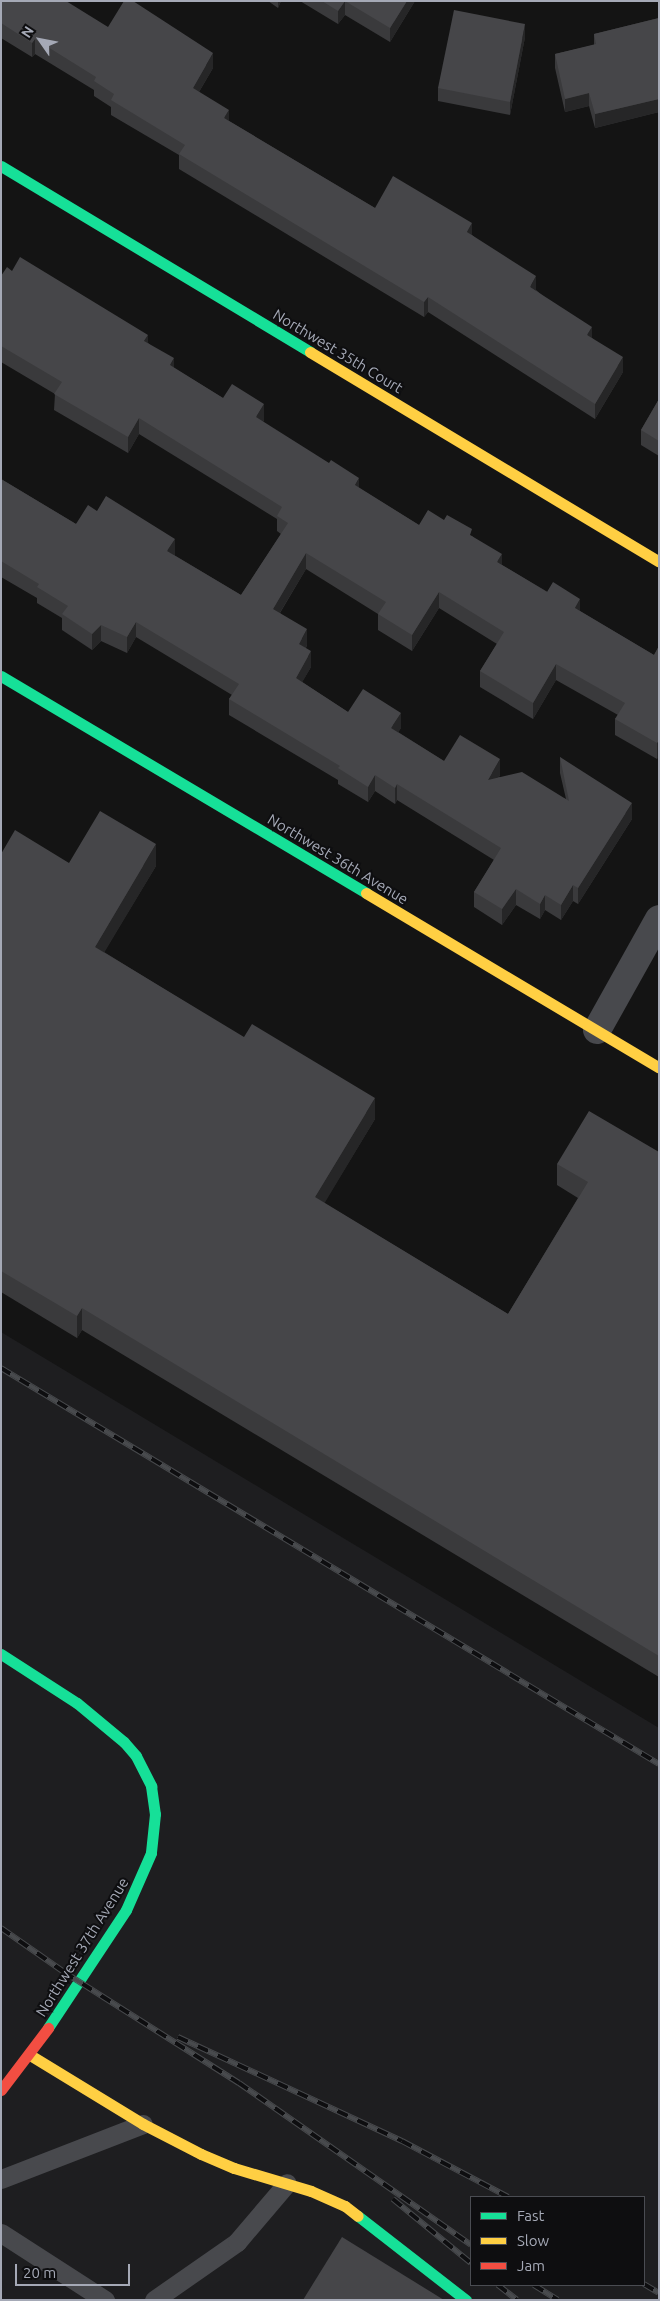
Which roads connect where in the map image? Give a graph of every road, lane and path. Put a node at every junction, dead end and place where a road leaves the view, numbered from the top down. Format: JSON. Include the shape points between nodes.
{"nodes":[{"id":1,"x":1,"y":166,"type":"edge"},
{"id":2,"x":659,"y":562,"type":"edge"},
{"id":3,"x":1,"y":676,"type":"edge"},
{"id":4,"x":659,"y":918,"type":"edge"},
{"id":5,"x":597,"y":1030,"type":"junction"},
{"id":6,"x":659,"y":1068,"type":"edge"},
{"id":7,"x":1,"y":1654,"type":"edge"},
{"id":8,"x":30,"y":2055,"type":"junction"},
{"id":9,"x":1,"y":2090,"type":"edge"},
{"id":10,"x":143,"y":2124,"type":"junction"},
{"id":11,"x":1,"y":2179,"type":"edge"},
{"id":12,"x":286,"y":2183,"type":"junction"},
{"id":13,"x":1,"y":2233,"type":"edge"},
{"id":14,"x":105,"y":2300,"type":"edge"},
{"id":15,"x":154,"y":2300,"type":"edge"},
{"id":16,"x":466,"y":2300,"type":"edge"}],
"edges":[{"from":1,"to":2,"type":"street","name":"Northwest 35th Court"},
{"from":3,"to":5,"type":"street","name":"Northwest 36th Avenue"},
{"from":4,"to":5,"type":"street"},
{"from":5,"to":6,"type":"street","name":"Northwest 36th Avenue"},
{"from":7,"to":8,"type":"street","name":"Northwest 37th Avenue","via":[[77,1703],[124,1742],[136,1756],[152,1786],[155,1814],[151,1853],[135,1895]]},
{"from":8,"to":9,"type":"street","name":"Northwest 37th Avenue"},
{"from":8,"to":10,"type":"street"},
{"from":10,"to":11,"type":"lane"},
{"from":10,"to":12,"type":"street","via":[[234,2168]]},
{"from":12,"to":15,"type":"lane","via":[[237,2242]]},
{"from":12,"to":16,"type":"street","via":[[345,2206]]},
{"from":13,"to":14,"type":"lane"}]}
